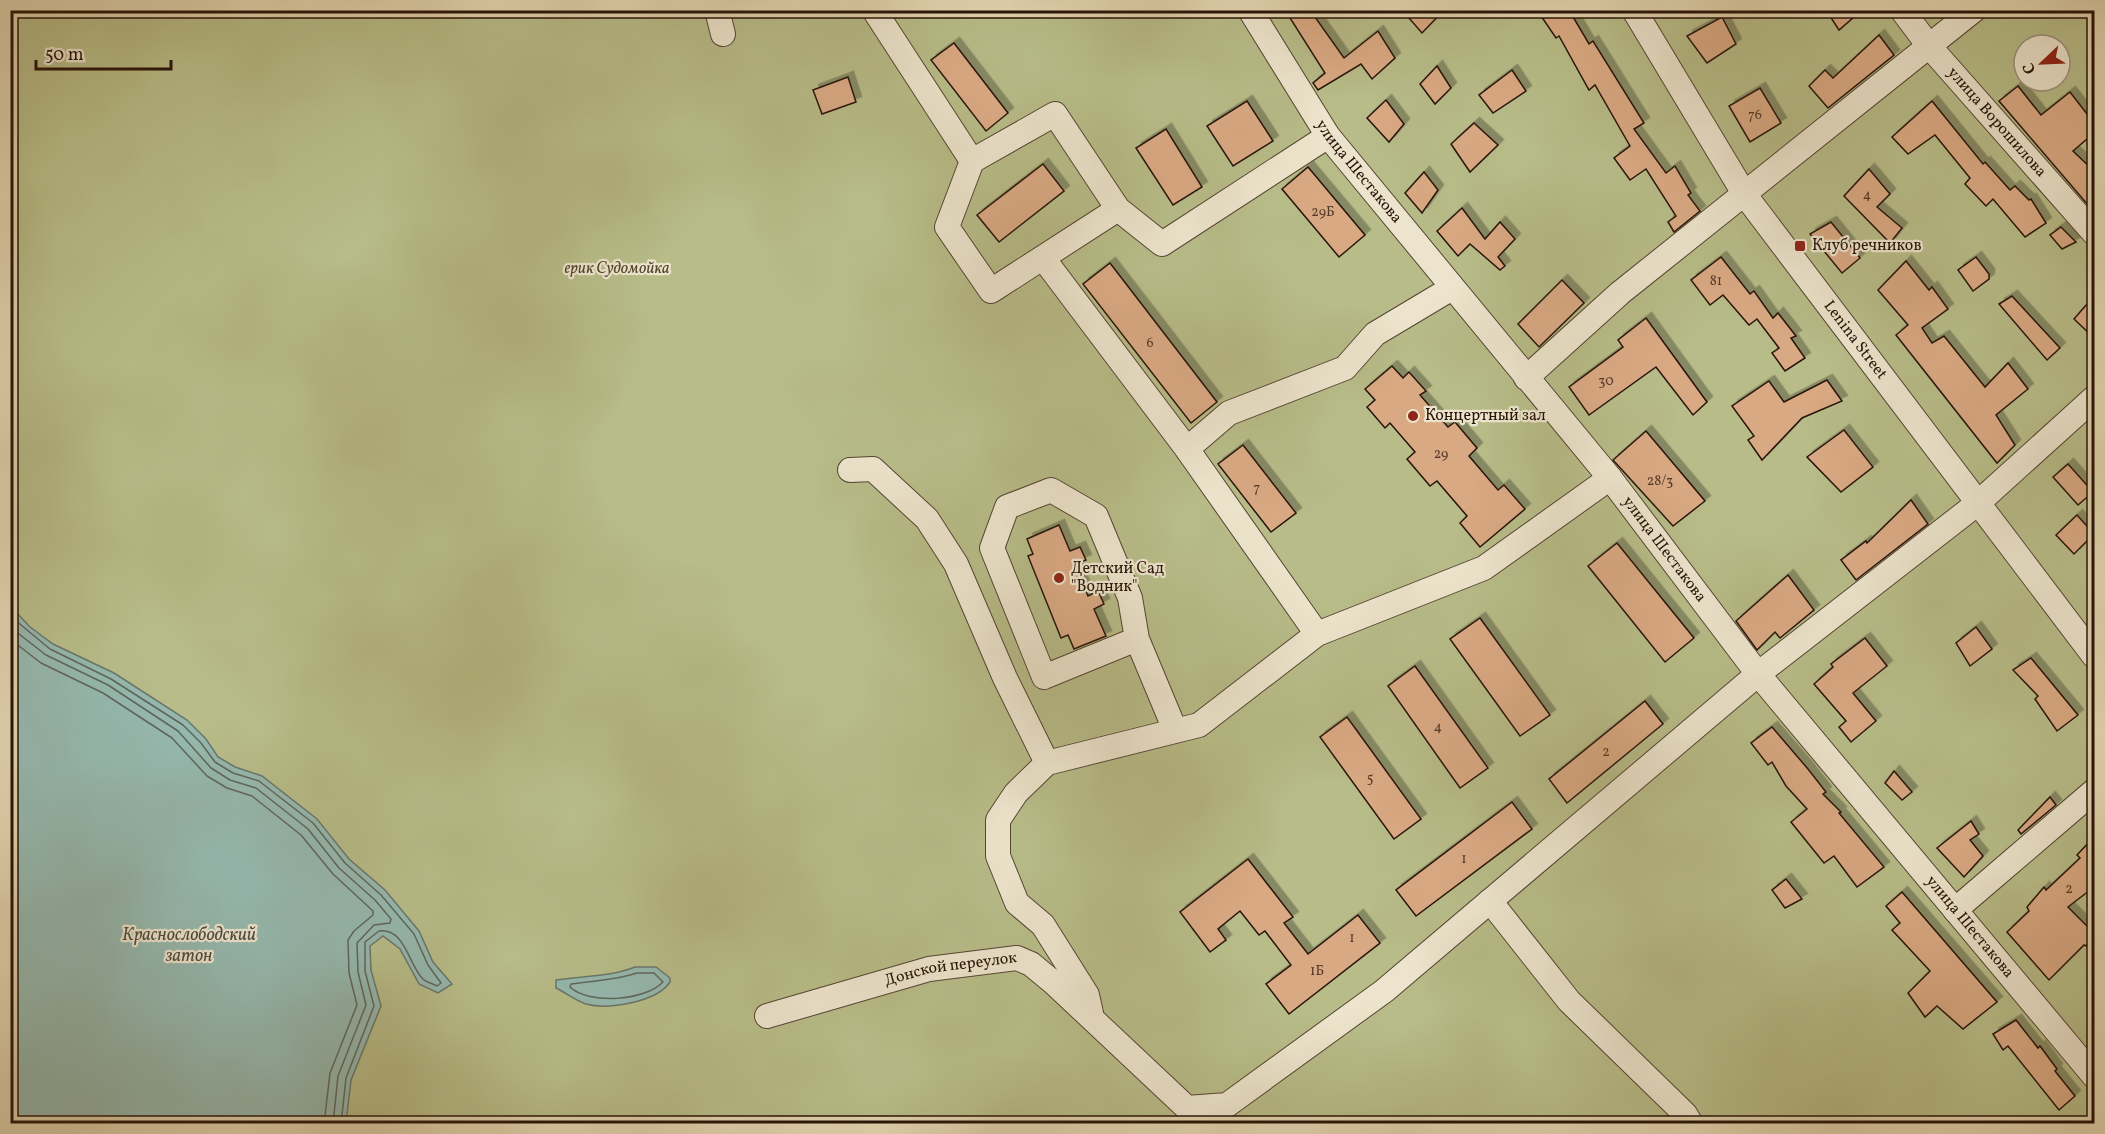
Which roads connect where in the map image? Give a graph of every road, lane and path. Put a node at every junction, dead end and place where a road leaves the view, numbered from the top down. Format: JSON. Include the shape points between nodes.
{"nodes":[{"id":1,"x":717,"y":10,"type":"edge"},
{"id":2,"x":874,"y":10,"type":"edge"},
{"id":3,"x":1250,"y":10,"type":"edge"},
{"id":4,"x":1634,"y":10,"type":"edge"},
{"id":5,"x":1902,"y":10,"type":"edge"},
{"id":6,"x":1974,"y":10,"type":"edge"},
{"id":7,"x":723,"y":34,"type":"dead end"},
{"id":8,"x":1929,"y":46,"type":"junction"},
{"id":9,"x":1328,"y":136,"type":"junction"},
{"id":10,"x":972,"y":161,"type":"junction"},
{"id":11,"x":1745,"y":195,"type":"junction"},
{"id":12,"x":1118,"y":209,"type":"junction"},
{"id":13,"x":2094,"y":233,"type":"edge"},
{"id":14,"x":1043,"y":258,"type":"junction"},
{"id":15,"x":1452,"y":288,"type":"junction"},
{"id":16,"x":1526,"y":378,"type":"junction"},
{"id":17,"x":2094,"y":398,"type":"edge"},
{"id":18,"x":1187,"y":449,"type":"junction"},
{"id":19,"x":850,"y":470,"type":"dead end"},
{"id":20,"x":1610,"y":478,"type":"junction"},
{"id":21,"x":1978,"y":503,"type":"junction"},
{"id":22,"x":1014,"y":601,"type":"junction"},
{"id":23,"x":979,"y":616,"type":"junction"},
{"id":24,"x":1317,"y":634,"type":"junction"},
{"id":25,"x":1137,"y":639,"type":"junction"},
{"id":26,"x":2094,"y":656,"type":"edge"},
{"id":27,"x":1758,"y":674,"type":"junction"},
{"id":28,"x":1175,"y":730,"type":"junction"},
{"id":29,"x":1047,"y":763,"type":"junction"},
{"id":30,"x":2094,"y":791,"type":"edge"},
{"id":31,"x":1490,"y":901,"type":"junction"},
{"id":32,"x":1956,"y":910,"type":"junction"},
{"id":33,"x":767,"y":1016,"type":"dead end"},
{"id":34,"x":1092,"y":1018,"type":"junction"},
{"id":35,"x":2094,"y":1076,"type":"edge"},
{"id":36,"x":1691,"y":1124,"type":"edge"}],
"edges":[{"from":1,"to":7,"type":"street"},
{"from":2,"to":10,"type":"street"},
{"from":3,"to":9,"type":"street","name":"улица Шестакова"},
{"from":4,"to":11,"type":"street","name":"Lenina Street"},
{"from":5,"to":8,"type":"street","name":"улица Ворошилова"},
{"from":6,"to":8,"type":"street"},
{"from":8,"to":11,"type":"street"},
{"from":8,"to":13,"type":"street","name":"улица Ворошилова"},
{"from":9,"to":12,"type":"street","via":[[1162,244]]},
{"from":9,"to":15,"type":"street","name":"улица Шестакова"},
{"from":10,"to":12,"type":"street","via":[[1055,114]]},
{"from":10,"to":14,"type":"street","via":[[947,226],[991,291]]},
{"from":11,"to":16,"type":"street","via":[[1620,293]]},
{"from":11,"to":21,"type":"street","name":"Lenina Street"},
{"from":12,"to":14,"type":"street"},
{"from":14,"to":18,"type":"street"},
{"from":15,"to":16,"type":"street","name":"улица Шестакова"},
{"from":15,"to":18,"type":"street","via":[[1375,334],[1345,368],[1229,413]]},
{"from":16,"to":20,"type":"street","name":"улица Шестакова"},
{"from":17,"to":21,"type":"street"},
{"from":18,"to":24,"type":"street"},
{"from":19,"to":23,"type":"street","via":[[873,469],[927,519],[956,564]]},
{"from":20,"to":24,"type":"street","via":[[1484,567]]},
{"from":20,"to":27,"type":"street","name":"улица Шестакова"},
{"from":21,"to":26,"type":"street","name":"Lenina Street"},
{"from":21,"to":27,"type":"street"},
{"from":22,"to":23,"type":"street"},
{"from":22,"to":25,"type":"street","via":[[1044,677]]},
{"from":22,"to":25,"type":"street","via":[[992,548],[1007,507],[1051,490],[1096,516],[1130,598]]},
{"from":23,"to":29,"type":"street"},
{"from":24,"to":28,"type":"street","via":[[1200,725]]},
{"from":25,"to":28,"type":"street"},
{"from":27,"to":31,"type":"street"},
{"from":27,"to":32,"type":"street","name":"улица Шестакова"},
{"from":28,"to":29,"type":"street"},
{"from":29,"to":34,"type":"street","via":[[1016,793],[998,820],[998,856],[1017,903],[1043,926],[1087,995]]},
{"from":30,"to":32,"type":"street"},
{"from":31,"to":34,"type":"street","name":"Донской переулок","via":[[1384,991],[1227,1105],[1188,1108]]},
{"from":31,"to":36,"type":"street","via":[[1569,1001]]},
{"from":32,"to":35,"type":"street","name":"улица Шестакова"},
{"from":33,"to":34,"type":"street","name":"Донской переулок","via":[[929,969],[1017,958],[1031,964]]}]}
